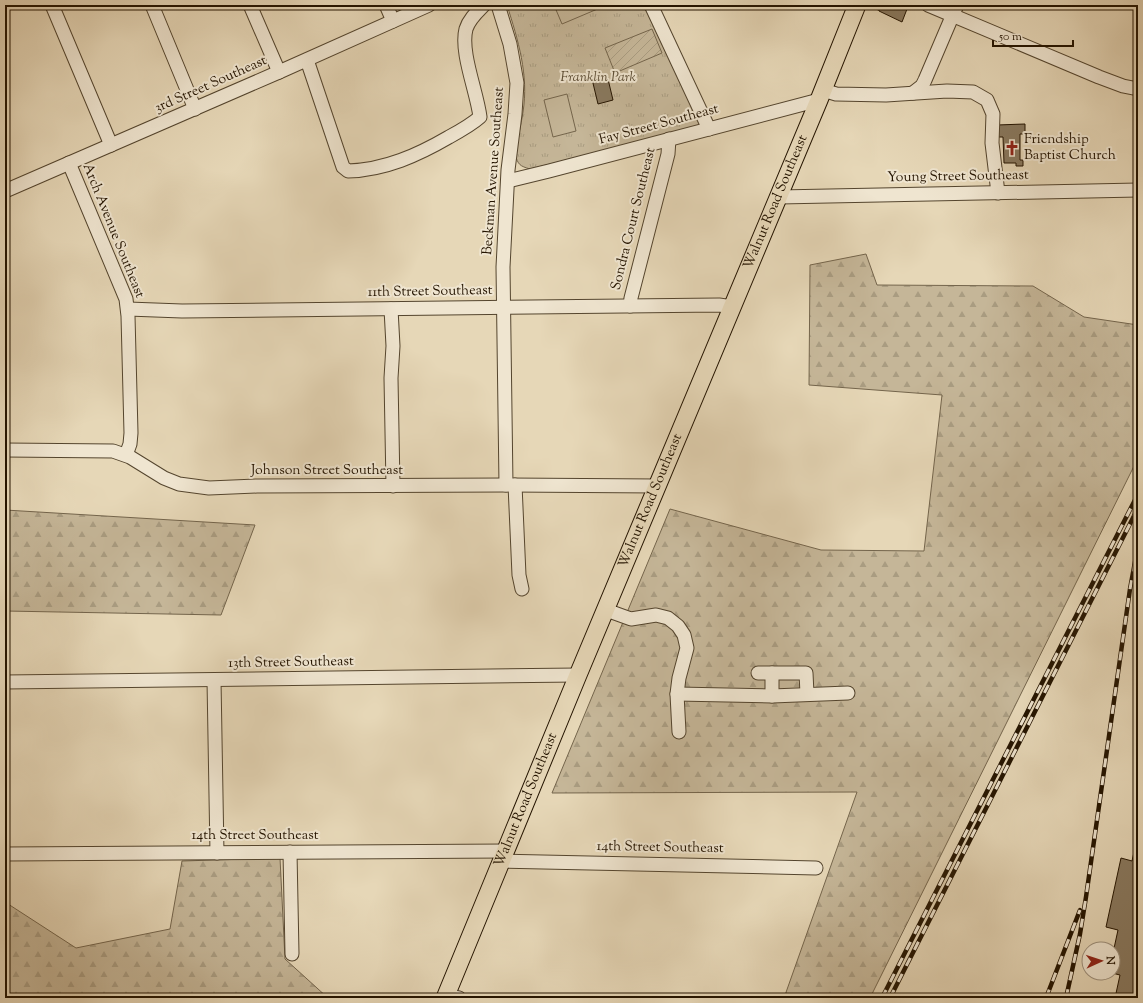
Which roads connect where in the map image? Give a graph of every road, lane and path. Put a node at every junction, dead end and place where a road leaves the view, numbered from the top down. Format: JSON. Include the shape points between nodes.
{"nodes":[{"id":1,"x":52,"y":5,"type":"edge"},
{"id":2,"x":152,"y":5,"type":"edge"},
{"id":3,"x":250,"y":5,"type":"edge"},
{"id":4,"x":386,"y":5,"type":"edge"},
{"id":5,"x":429,"y":5,"type":"edge"},
{"id":6,"x":484,"y":5,"type":"edge"},
{"id":7,"x":498,"y":5,"type":"edge"},
{"id":8,"x":651,"y":5,"type":"edge"},
{"id":9,"x":928,"y":5,"type":"edge"},
{"id":10,"x":864,"y":6,"type":"edge"},
{"id":11,"x":879,"y":10,"type":"dead end"},
{"id":12,"x":955,"y":10,"type":"edge"},
{"id":13,"x":393,"y":21,"type":"junction"},
{"id":14,"x":307,"y":60,"type":"junction"},
{"id":15,"x":279,"y":72,"type":"junction"},
{"id":16,"x":1138,"y":89,"type":"edge"},
{"id":17,"x":913,"y":93,"type":"junction"},
{"id":18,"x":821,"y":95,"type":"junction"},
{"id":19,"x":195,"y":109,"type":"junction"},
{"id":20,"x":709,"y":129,"type":"junction"},
{"id":21,"x":668,"y":139,"type":"junction"},
{"id":22,"x":112,"y":145,"type":"junction"},
{"id":23,"x":69,"y":163,"type":"junction"},
{"id":24,"x":508,"y":181,"type":"junction"},
{"id":25,"x":1138,"y":190,"type":"edge"},
{"id":26,"x":5,"y":192,"type":"edge"},
{"id":27,"x":998,"y":193,"type":"junction"},
{"id":28,"x":779,"y":197,"type":"junction"},
{"id":29,"x":630,"y":306,"type":"junction"},
{"id":30,"x":733,"y":307,"type":"junction"},
{"id":31,"x":504,"y":308,"type":"junction"},
{"id":32,"x":128,"y":309,"type":"junction"},
{"id":33,"x":391,"y":309,"type":"junction"},
{"id":34,"x":5,"y":450,"type":"edge"},
{"id":35,"x":126,"y":455,"type":"junction"},
{"id":36,"x":511,"y":485,"type":"junction"},
{"id":37,"x":393,"y":486,"type":"junction"},
{"id":38,"x":658,"y":486,"type":"junction"},
{"id":39,"x":522,"y":589,"type":"dead end"},
{"id":40,"x":606,"y":610,"type":"junction"},
{"id":41,"x":758,"y":673,"type":"dead end"},
{"id":42,"x":772,"y":673,"type":"junction"},
{"id":43,"x":578,"y":675,"type":"junction"},
{"id":44,"x":214,"y":680,"type":"junction"},
{"id":45,"x":5,"y":682,"type":"edge"},
{"id":46,"x":848,"y":693,"type":"dead end"},
{"id":47,"x":678,"y":694,"type":"junction"},
{"id":48,"x":806,"y":694,"type":"junction"},
{"id":49,"x":772,"y":696,"type":"junction"},
{"id":50,"x":679,"y":732,"type":"dead end"},
{"id":51,"x":290,"y":852,"type":"junction"},
{"id":52,"x":217,"y":853,"type":"junction"},
{"id":53,"x":5,"y":854,"type":"edge"},
{"id":54,"x":504,"y":856,"type":"junction"},
{"id":55,"x":816,"y":868,"type":"dead end"},
{"id":56,"x":292,"y":954,"type":"dead end"},
{"id":57,"x":450,"y":997,"type":"edge"}],
"edges":[{"from":1,"to":22,"type":"street"},
{"from":2,"to":19,"type":"street"},
{"from":3,"to":15,"type":"street"},
{"from":4,"to":13,"type":"street"},
{"from":5,"to":13,"type":"street","name":"3rd Street Southeast"},
{"from":6,"to":14,"type":"street","via":[[466,28],[464,42],[480,117],[437,144],[397,163],[364,171],[348,171],[343,166]]},
{"from":7,"to":24,"type":"street","name":"Beckman Avenue Southeast","via":[[510,44],[517,83]]},
{"from":8,"to":20,"type":"street"},
{"from":9,"to":12,"type":"street"},
{"from":10,"to":11,"type":"path"},
{"from":10,"to":18,"type":"main road","name":"Walnut Road Southeast"},
{"from":12,"to":16,"type":"street","via":[[1117,84]]},
{"from":12,"to":17,"type":"street","via":[[922,86]]},
{"from":13,"to":14,"type":"street","name":"3rd Street Southeast"},
{"from":14,"to":15,"type":"street","name":"3rd Street Southeast"},
{"from":15,"to":19,"type":"street","name":"3rd Street Southeast"},
{"from":17,"to":18,"type":"street"},
{"from":17,"to":27,"type":"street","via":[[973,92],[987,100],[993,114],[992,143]]},
{"from":18,"to":20,"type":"street","name":"Fay Street Southeast"},
{"from":18,"to":28,"type":"main road","name":"Walnut Road Southeast"},
{"from":19,"to":22,"type":"street","name":"3rd Street Southeast"},
{"from":20,"to":21,"type":"street","name":"Fay Street Southeast"},
{"from":21,"to":24,"type":"street","name":"Fay Street Southeast"},
{"from":21,"to":29,"type":"street","name":"Sondra Court Southeast","via":[[668,154]]},
{"from":22,"to":23,"type":"street","name":"3rd Street Southeast"},
{"from":23,"to":26,"type":"street","name":"3rd Street Southeast"},
{"from":23,"to":32,"type":"street","name":"Arch Avenue Southeast"},
{"from":24,"to":31,"type":"street","name":"Beckman Avenue Southeast"},
{"from":25,"to":27,"type":"street","name":"Young Street Southeast"},
{"from":27,"to":28,"type":"street","name":"Young Street Southeast"},
{"from":28,"to":30,"type":"main road","name":"Walnut Road Southeast"},
{"from":29,"to":30,"type":"street","name":"11th Street Southeast"},
{"from":29,"to":31,"type":"street","name":"11th Street Southeast"},
{"from":30,"to":38,"type":"main road","name":"Walnut Road Southeast"},
{"from":31,"to":33,"type":"street","name":"11th Street Southeast"},
{"from":31,"to":36,"type":"street","name":"Beckman Avenue Southeast"},
{"from":32,"to":33,"type":"street","name":"11th Street Southeast"},
{"from":32,"to":35,"type":"street","name":"Arch Avenue Southeast","via":[[131,433]]},
{"from":33,"to":37,"type":"street"},
{"from":34,"to":35,"type":"street","name":"Johnson Street Southeast","via":[[99,450]]},
{"from":35,"to":37,"type":"street","name":"Johnson Street Southeast","via":[[164,478],[194,487]]},
{"from":36,"to":37,"type":"street","name":"Johnson Street Southeast"},
{"from":36,"to":38,"type":"street","name":"Johnson Street Southeast"},
{"from":36,"to":39,"type":"street","name":"Beckman Avenue Southeast"},
{"from":38,"to":40,"type":"main road","name":"Walnut Road Southeast"},
{"from":40,"to":43,"type":"main road","name":"Walnut Road Southeast"},
{"from":40,"to":47,"type":"street","via":[[631,619],[656,616],[668,618],[678,626],[684,635],[687,648],[679,678]]},
{"from":41,"to":42,"type":"street"},
{"from":42,"to":48,"type":"street","via":[[806,673]]},
{"from":42,"to":49,"type":"street"},
{"from":43,"to":44,"type":"street","name":"13th Street Southeast"},
{"from":43,"to":54,"type":"main road","name":"Walnut Road Southeast"},
{"from":44,"to":45,"type":"street","name":"13th Street Southeast"},
{"from":44,"to":52,"type":"street"},
{"from":46,"to":48,"type":"street"},
{"from":47,"to":49,"type":"street"},
{"from":47,"to":50,"type":"street"},
{"from":48,"to":49,"type":"street"},
{"from":51,"to":52,"type":"street","name":"14th Street Southeast"},
{"from":51,"to":54,"type":"street","name":"14th Street Southeast"},
{"from":51,"to":56,"type":"street"},
{"from":52,"to":53,"type":"street","name":"14th Street Southeast"},
{"from":54,"to":55,"type":"street","name":"14th Street Southeast"},
{"from":54,"to":57,"type":"main road","name":"Walnut Road Southeast"}]}
